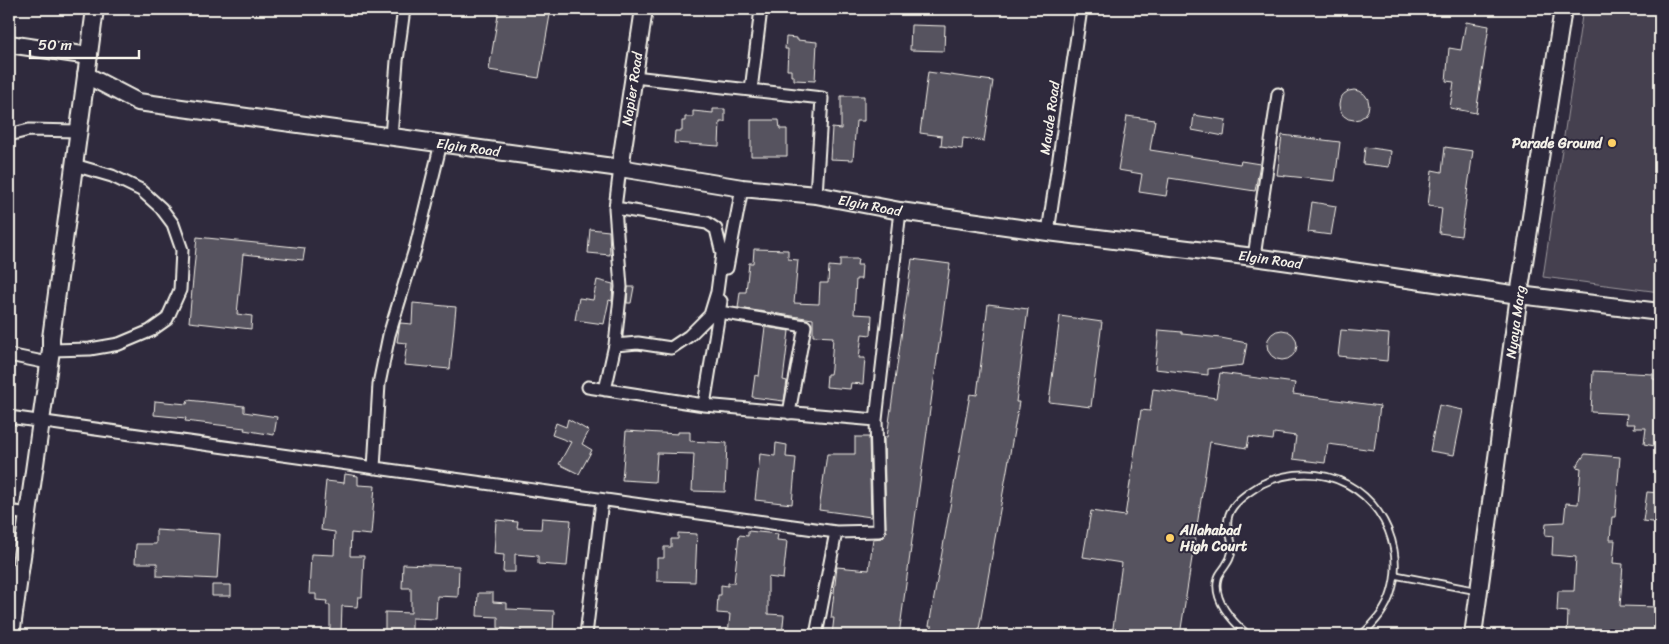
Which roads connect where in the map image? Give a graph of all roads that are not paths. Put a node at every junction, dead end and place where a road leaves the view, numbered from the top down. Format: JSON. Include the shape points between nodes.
{"nodes":[{"id":1,"x":95,"y":9,"type":"edge"},
{"id":2,"x":404,"y":9,"type":"edge"},
{"id":3,"x":644,"y":9,"type":"edge"},
{"id":4,"x":761,"y":9,"type":"edge"},
{"id":5,"x":1081,"y":9,"type":"edge"},
{"id":6,"x":1559,"y":9,"type":"edge"},
{"id":7,"x":9,"y":44,"type":"edge"},
{"id":8,"x":89,"y":56,"type":"junction"},
{"id":9,"x":86,"y":74,"type":"junction"},
{"id":10,"x":634,"y":77,"type":"junction"},
{"id":11,"x":751,"y":90,"type":"junction"},
{"id":12,"x":1278,"y":94,"type":"dead end"},
{"id":13,"x":78,"y":131,"type":"junction"},
{"id":14,"x":9,"y":135,"type":"edge"},
{"id":15,"x":391,"y":137,"type":"junction"},
{"id":16,"x":441,"y":143,"type":"junction"},
{"id":17,"x":74,"y":165,"type":"junction"},
{"id":18,"x":620,"y":168,"type":"junction"},
{"id":19,"x":742,"y":188,"type":"junction"},
{"id":20,"x":816,"y":195,"type":"junction"},
{"id":21,"x":614,"y":208,"type":"junction"},
{"id":22,"x":900,"y":211,"type":"junction"},
{"id":23,"x":1048,"y":232,"type":"junction"},
{"id":24,"x":1254,"y":257,"type":"junction"},
{"id":25,"x":1519,"y":295,"type":"junction"},
{"id":26,"x":719,"y":312,"type":"junction"},
{"id":27,"x":1660,"y":312,"type":"edge"},
{"id":28,"x":615,"y":345,"type":"junction"},
{"id":29,"x":9,"y":355,"type":"edge"},
{"id":30,"x":49,"y":357,"type":"junction"},
{"id":31,"x":588,"y":387,"type":"dead end"},
{"id":32,"x":605,"y":390,"type":"junction"},
{"id":33,"x":704,"y":406,"type":"junction"},
{"id":34,"x":789,"y":413,"type":"junction"},
{"id":35,"x":9,"y":416,"type":"edge"},
{"id":36,"x":876,"y":420,"type":"junction"},
{"id":37,"x":41,"y":422,"type":"junction"},
{"id":38,"x":374,"y":468,"type":"junction"},
{"id":39,"x":602,"y":501,"type":"junction"},
{"id":40,"x":9,"y":510,"type":"edge"},
{"id":41,"x":27,"y":514,"type":"junction"},
{"id":42,"x":836,"y":532,"type":"junction"},
{"id":43,"x":1395,"y":576,"type":"junction"},
{"id":44,"x":1480,"y":592,"type":"junction"},
{"id":45,"x":11,"y":635,"type":"edge"},
{"id":46,"x":586,"y":635,"type":"edge"},
{"id":47,"x":816,"y":635,"type":"edge"},
{"id":48,"x":1248,"y":635,"type":"edge"},
{"id":49,"x":1361,"y":635,"type":"edge"},
{"id":50,"x":1473,"y":635,"type":"edge"}],
"edges":[{"from":1,"to":8,"type":"street"},
{"from":2,"to":15,"type":"street"},
{"from":3,"to":10,"type":"street","name":"Napier Road"},
{"from":4,"to":11,"type":"street"},
{"from":5,"to":23,"type":"street","name":"Maude Road"},
{"from":6,"to":25,"type":"street","name":"Nyaya Marg"},
{"from":7,"to":8,"type":"street"},
{"from":8,"to":9,"type":"street"},
{"from":9,"to":13,"type":"street"},
{"from":9,"to":15,"type":"street","name":"Elgin Road","via":[[138,102]]},
{"from":10,"to":11,"type":"street"},
{"from":10,"to":18,"type":"street","name":"Napier Road"},
{"from":11,"to":20,"type":"street","via":[[822,98]]},
{"from":12,"to":24,"type":"street"},
{"from":13,"to":14,"type":"street","via":[[29,130]]},
{"from":13,"to":17,"type":"street"},
{"from":15,"to":16,"type":"street","name":"Elgin Road"},
{"from":16,"to":18,"type":"street","name":"Elgin Road"},
{"from":16,"to":38,"type":"street","via":[[416,246],[389,335],[379,384]]},
{"from":17,"to":30,"type":"street"},
{"from":17,"to":30,"type":"street","via":[[112,176],[141,190],[161,208],[173,224],[182,250],[180,290],[167,319],[150,332],[119,344]]},
{"from":18,"to":19,"type":"street","name":"Elgin Road"},
{"from":18,"to":21,"type":"street"},
{"from":19,"to":20,"type":"street","name":"Elgin Road"},
{"from":19,"to":26,"type":"street"},
{"from":20,"to":22,"type":"street","name":"Elgin Road"},
{"from":21,"to":28,"type":"street","via":[[621,287]]},
{"from":21,"to":28,"type":"street","via":[[708,223],[716,229],[722,254],[710,315],[689,336],[671,348],[638,343]]},
{"from":22,"to":23,"type":"street","name":"Elgin Road"},
{"from":22,"to":36,"type":"street"},
{"from":23,"to":24,"type":"street","name":"Elgin Road"},
{"from":24,"to":25,"type":"street","name":"Elgin Road"},
{"from":25,"to":27,"type":"street","name":"Elgin Road"},
{"from":25,"to":44,"type":"street","name":"Nyaya Marg"},
{"from":26,"to":33,"type":"street"},
{"from":26,"to":34,"type":"street","via":[[805,326]]},
{"from":28,"to":32,"type":"street"},
{"from":29,"to":30,"type":"street"},
{"from":30,"to":37,"type":"street"},
{"from":31,"to":32,"type":"street"},
{"from":32,"to":33,"type":"street"},
{"from":33,"to":34,"type":"street"},
{"from":34,"to":36,"type":"street"},
{"from":35,"to":37,"type":"street"},
{"from":36,"to":42,"type":"street","via":[[879,532]]},
{"from":37,"to":38,"type":"street"},
{"from":37,"to":41,"type":"street"},
{"from":38,"to":39,"type":"street"},
{"from":39,"to":42,"type":"street"},
{"from":39,"to":46,"type":"street"},
{"from":40,"to":41,"type":"street"},
{"from":41,"to":45,"type":"street"},
{"from":42,"to":47,"type":"street"},
{"from":43,"to":44,"type":"lane"},
{"from":43,"to":48,"type":"lane","via":[[1395,552],[1389,529],[1377,509],[1360,492],[1340,480],[1317,474],[1293,474],[1271,480],[1250,491],[1233,507],[1228,518],[1228,534],[1233,548],[1218,577],[1217,592],[1225,609]]},
{"from":43,"to":49,"type":"lane","via":[[1383,611]]},
{"from":44,"to":50,"type":"street","name":"Nyaya Marg"}]}
